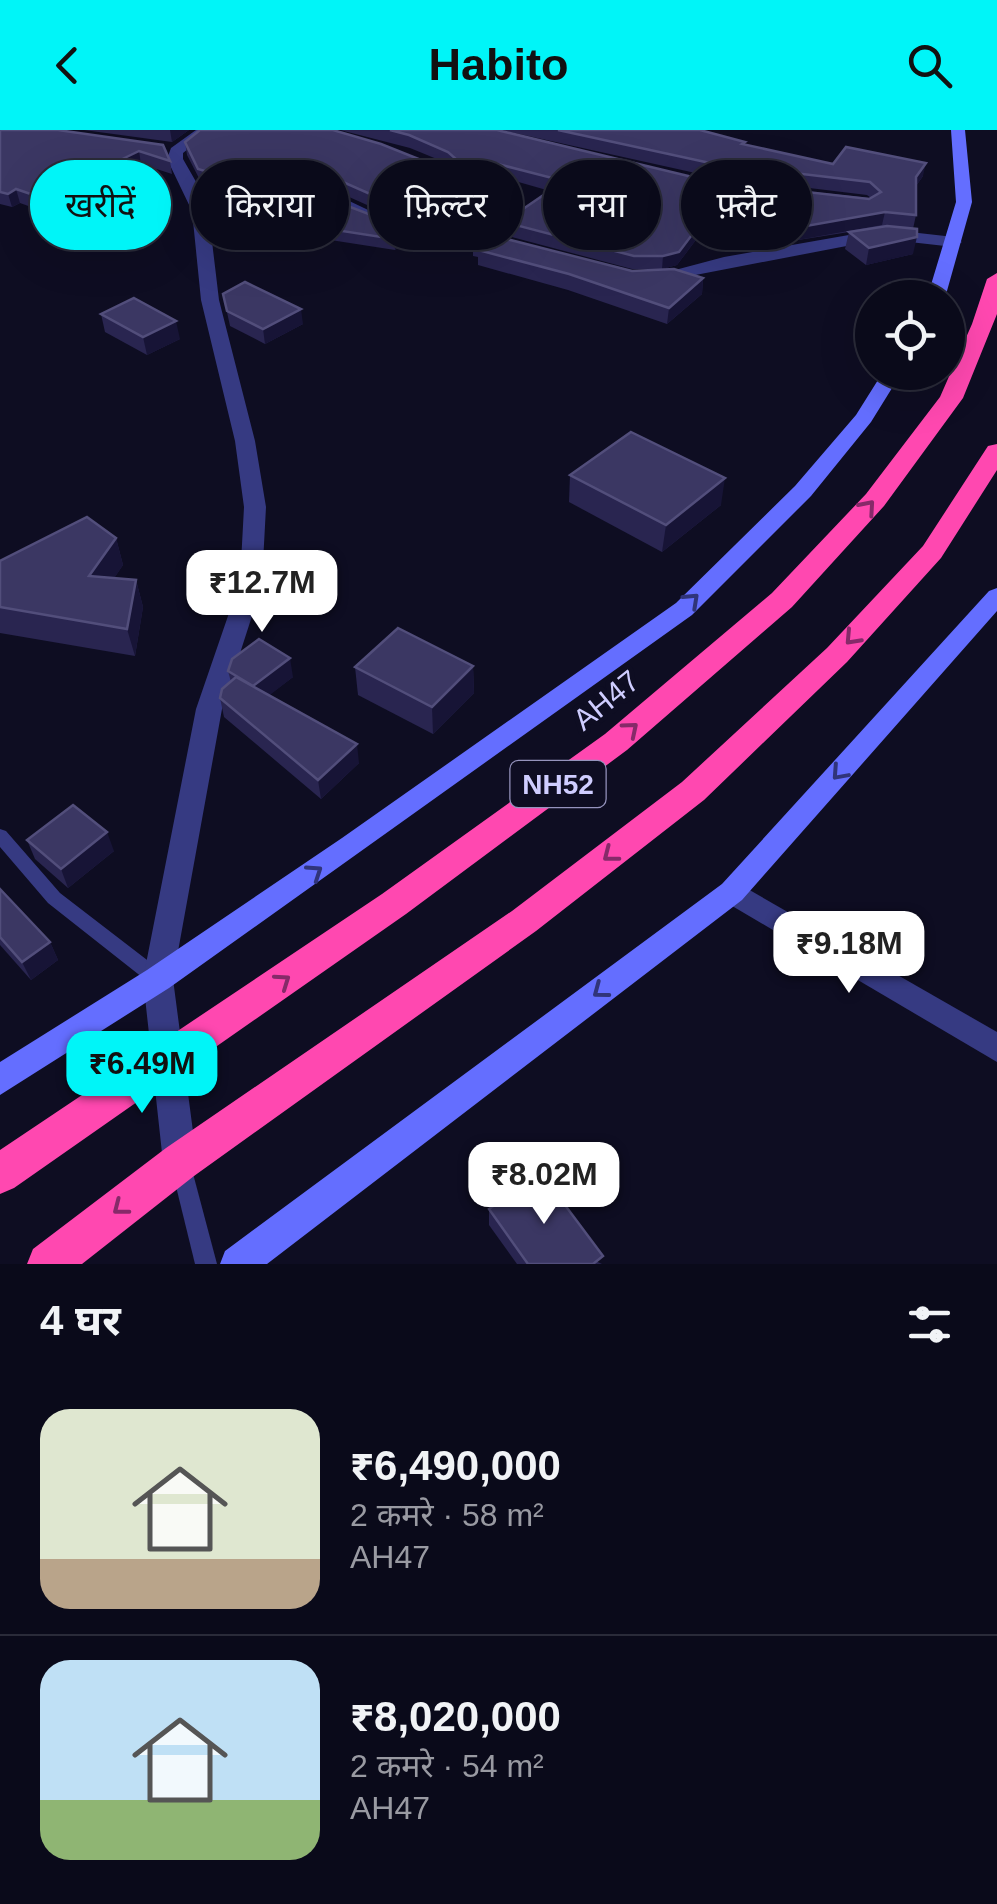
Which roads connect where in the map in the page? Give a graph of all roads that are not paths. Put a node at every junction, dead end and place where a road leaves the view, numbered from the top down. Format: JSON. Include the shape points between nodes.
{"nodes":[{"id":1,"x":205,"y":130,"type":"edge"},
{"id":2,"x":958,"y":130,"type":"edge"},
{"id":3,"x":158,"y":148,"type":"edge"},
{"id":4,"x":176,"y":151,"type":"junction"},
{"id":5,"x":191,"y":194,"type":"edge"},
{"id":6,"x":349,"y":207,"type":"edge"},
{"id":7,"x":954,"y":242,"type":"junction"},
{"id":8,"x":204,"y":250,"type":"edge"},
{"id":9,"x":529,"y":250,"type":"edge"},
{"id":10,"x":632,"y":278,"type":"edge"},
{"id":11,"x":942,"y":280,"type":"edge"},
{"id":12,"x":997,"y":280,"type":"edge"},
{"id":13,"x":882,"y":390,"type":"edge"},
{"id":14,"x":997,"y":452,"type":"edge"},
{"id":15,"x":997,"y":596,"type":"edge"},
{"id":16,"x":0,"y":836,"type":"edge"},
{"id":17,"x":732,"y":892,"type":"junction"},
{"id":18,"x":158,"y":979,"type":"junction"},
{"id":19,"x":997,"y":1048,"type":"edge"},
{"id":20,"x":167,"y":1062,"type":"junction"},
{"id":21,"x":0,"y":1080,"type":"edge"},
{"id":22,"x":180,"y":1162,"type":"junction"},
{"id":23,"x":0,"y":1174,"type":"edge"},
{"id":24,"x":48,"y":1264,"type":"edge"},
{"id":25,"x":206,"y":1264,"type":"edge"},
{"id":26,"x":238,"y":1264,"type":"edge"}],
"edges":[{"from":1,"to":4,"type":"street"},
{"from":2,"to":7,"type":"street","via":[[964,202]]},
{"from":3,"to":4,"type":"street"},
{"from":4,"to":5,"type":"street"},
{"from":6,"to":9,"type":"street","via":[[400,231]]},
{"from":7,"to":10,"type":"street","via":[[884,234],[662,278]]},
{"from":7,"to":11,"type":"street"},
{"from":8,"to":18,"type":"street","via":[[252,490],[252,564],[209,710]]},
{"from":20,"to":12,"type":"highway","name":"AH47","number":"NH52","one_way":true,"via":[[616,742],[782,600],[875,500],[951,398]]},
{"from":18,"to":13,"type":"street","one_way":true,"via":[[684,609],[803,491]]},
{"from":14,"to":22,"type":"highway","number":"NH52","one_way":true,"via":[[932,552],[837,655],[693,791],[524,921]]},
{"from":15,"to":17,"type":"street","one_way":true},
{"from":16,"to":18,"type":"lane","via":[[54,898]]},
{"from":17,"to":19,"type":"street"},
{"from":17,"to":26,"type":"street","one_way":true},
{"from":18,"to":20,"type":"street"},
{"from":18,"to":21,"type":"street"},
{"from":20,"to":22,"type":"street"},
{"from":20,"to":23,"type":"highway","name":"AH47","number":"NH52"},
{"from":22,"to":24,"type":"highway","number":"NH52","one_way":true},
{"from":22,"to":25,"type":"lane"}]}
